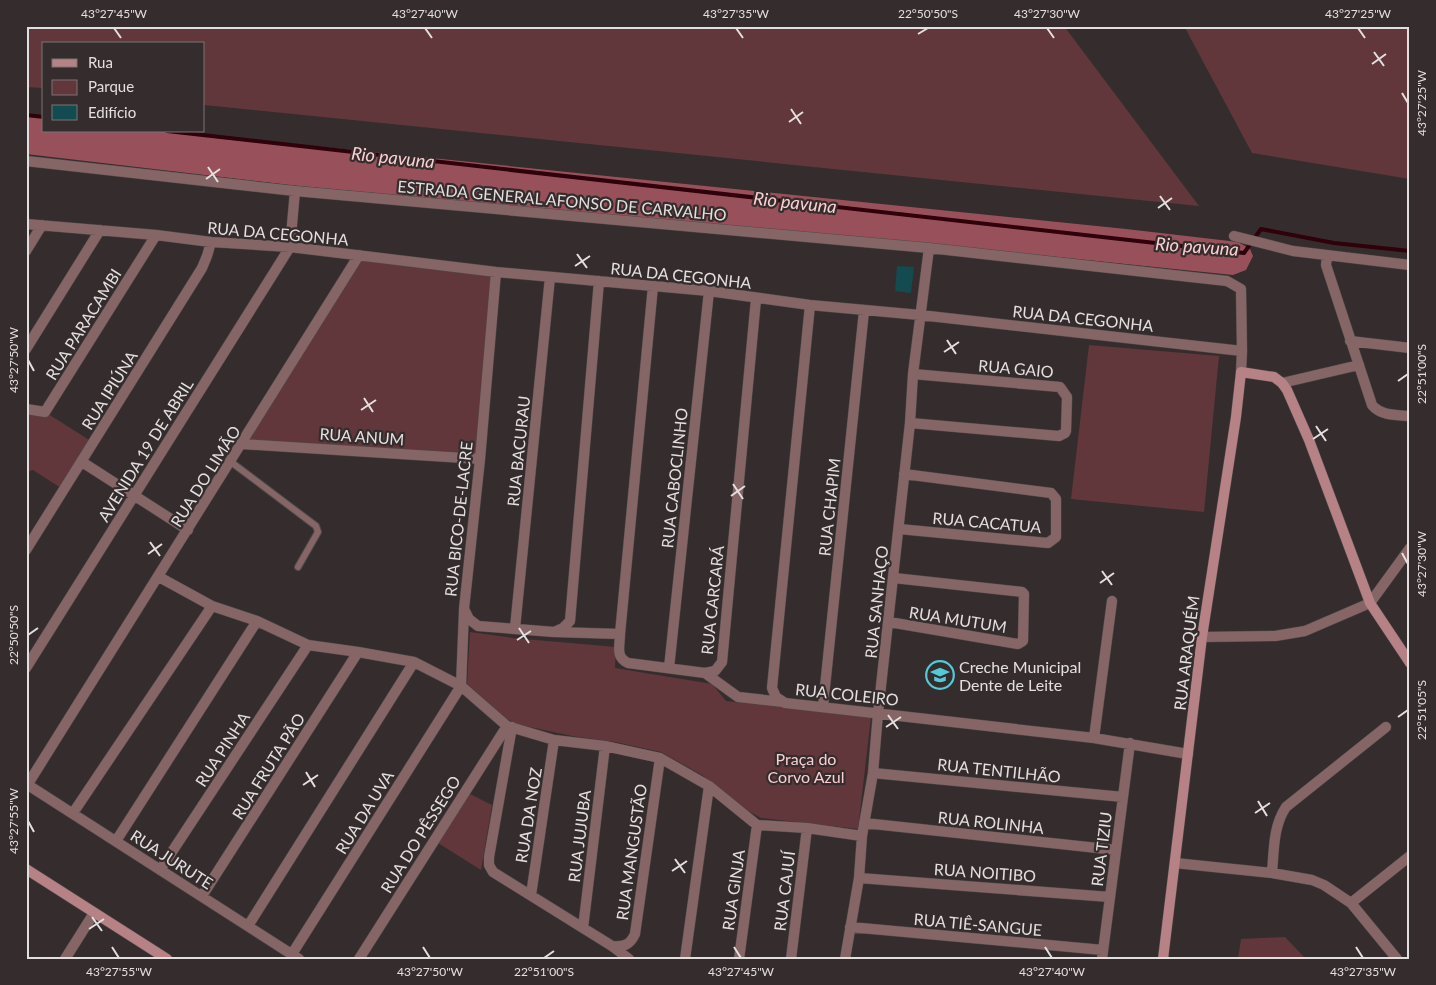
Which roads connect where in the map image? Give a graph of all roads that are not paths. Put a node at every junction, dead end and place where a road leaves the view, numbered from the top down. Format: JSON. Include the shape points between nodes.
{"nodes":[{"id":1,"x":26,"y":160,"type":"edge"},
{"id":2,"x":295,"y":191,"type":"junction"},
{"id":3,"x":26,"y":224,"type":"edge"},
{"id":4,"x":42,"y":225,"type":"junction"},
{"id":5,"x":100,"y":230,"type":"junction"},
{"id":6,"x":156,"y":235,"type":"junction"},
{"id":7,"x":1234,"y":236,"type":"dead end"},
{"id":8,"x":211,"y":242,"type":"junction"},
{"id":9,"x":290,"y":247,"type":"junction"},
{"id":10,"x":929,"y":248,"type":"junction"},
{"id":11,"x":26,"y":251,"type":"edge"},
{"id":12,"x":359,"y":255,"type":"junction"},
{"id":13,"x":1327,"y":256,"type":"junction"},
{"id":14,"x":1410,"y":264,"type":"edge"},
{"id":15,"x":496,"y":272,"type":"junction"},
{"id":16,"x":550,"y":277,"type":"junction"},
{"id":17,"x":599,"y":281,"type":"junction"},
{"id":18,"x":653,"y":286,"type":"junction"},
{"id":19,"x":709,"y":291,"type":"junction"},
{"id":20,"x":756,"y":299,"type":"junction"},
{"id":21,"x":810,"y":305,"type":"junction"},
{"id":22,"x":864,"y":311,"type":"junction"},
{"id":23,"x":920,"y":315,"type":"junction"},
{"id":24,"x":1350,"y":341,"type":"junction"},
{"id":25,"x":1410,"y":348,"type":"edge"},
{"id":26,"x":26,"y":349,"type":"edge"},
{"id":27,"x":1242,"y":351,"type":"junction"},
{"id":28,"x":1359,"y":365,"type":"junction"},
{"id":29,"x":1241,"y":372,"type":"junction"},
{"id":30,"x":913,"y":374,"type":"junction"},
{"id":31,"x":1282,"y":382,"type":"junction"},
{"id":32,"x":26,"y":409,"type":"edge"},
{"id":33,"x":1410,"y":416,"type":"edge"},
{"id":34,"x":910,"y":423,"type":"junction"},
{"id":35,"x":242,"y":444,"type":"junction"},
{"id":36,"x":480,"y":459,"type":"junction"},
{"id":37,"x":82,"y":462,"type":"junction"},
{"id":38,"x":230,"y":462,"type":"junction"},
{"id":39,"x":904,"y":474,"type":"junction"},
{"id":40,"x":134,"y":496,"type":"junction"},
{"id":41,"x":899,"y":529,"type":"junction"},
{"id":42,"x":188,"y":530,"type":"junction"},
{"id":43,"x":1410,"y":548,"type":"edge"},
{"id":44,"x":26,"y":550,"type":"edge"},
{"id":45,"x":298,"y":567,"type":"dead end"},
{"id":46,"x":159,"y":577,"type":"junction"},
{"id":47,"x":894,"y":578,"type":"junction"},
{"id":48,"x":1112,"y":601,"type":"dead end"},
{"id":49,"x":1370,"y":603,"type":"junction"},
{"id":50,"x":212,"y":606,"type":"junction"},
{"id":51,"x":464,"y":609,"type":"junction"},
{"id":52,"x":257,"y":621,"type":"junction"},
{"id":53,"x":889,"y":622,"type":"junction"},
{"id":54,"x":515,"y":628,"type":"junction"},
{"id":55,"x":554,"y":632,"type":"junction"},
{"id":56,"x":620,"y":634,"type":"junction"},
{"id":57,"x":1202,"y":637,"type":"junction"},
{"id":58,"x":308,"y":645,"type":"junction"},
{"id":59,"x":358,"y":652,"type":"junction"},
{"id":60,"x":414,"y":662,"type":"junction"},
{"id":61,"x":1410,"y":663,"type":"edge"},
{"id":62,"x":26,"y":668,"type":"edge"},
{"id":63,"x":669,"y":668,"type":"junction"},
{"id":64,"x":705,"y":673,"type":"junction"},
{"id":65,"x":460,"y":686,"type":"junction"},
{"id":66,"x":785,"y":702,"type":"junction"},
{"id":67,"x":823,"y":706,"type":"junction"},
{"id":68,"x":878,"y":713,"type":"junction"},
{"id":69,"x":509,"y":727,"type":"junction"},
{"id":70,"x":1386,"y":727,"type":"dead end"},
{"id":71,"x":1094,"y":738,"type":"junction"},
{"id":72,"x":554,"y":740,"type":"junction"},
{"id":73,"x":1130,"y":743,"type":"junction"},
{"id":74,"x":605,"y":746,"type":"junction"},
{"id":75,"x":1188,"y":754,"type":"junction"},
{"id":76,"x":660,"y":758,"type":"junction"},
{"id":77,"x":874,"y":773,"type":"junction"},
{"id":78,"x":27,"y":786,"type":"edge"},
{"id":79,"x":709,"y":786,"type":"junction"},
{"id":80,"x":1123,"y":797,"type":"junction"},
{"id":81,"x":73,"y":813,"type":"junction"},
{"id":82,"x":864,"y":823,"type":"junction"},
{"id":83,"x":757,"y":825,"type":"junction"},
{"id":84,"x":807,"y":828,"type":"junction"},
{"id":85,"x":862,"y":836,"type":"junction"},
{"id":86,"x":116,"y":841,"type":"junction"},
{"id":87,"x":1116,"y":850,"type":"junction"},
{"id":88,"x":1410,"y":856,"type":"edge"},
{"id":89,"x":1175,"y":863,"type":"junction"},
{"id":90,"x":26,"y":870,"type":"edge"},
{"id":91,"x":160,"y":870,"type":"junction"},
{"id":92,"x":1272,"y":873,"type":"junction"},
{"id":93,"x":859,"y":878,"type":"junction"},
{"id":94,"x":531,"y":895,"type":"junction"},
{"id":95,"x":202,"y":896,"type":"junction"},
{"id":96,"x":1110,"y":897,"type":"junction"},
{"id":97,"x":1351,"y":903,"type":"junction"},
{"id":98,"x":94,"y":913,"type":"junction"},
{"id":99,"x":248,"y":926,"type":"junction"},
{"id":100,"x":583,"y":928,"type":"junction"},
{"id":101,"x":850,"y":928,"type":"junction"},
{"id":102,"x":612,"y":946,"type":"junction"},
{"id":103,"x":1102,"y":954,"type":"edge"},
{"id":104,"x":296,"y":956,"type":"edge"},
{"id":105,"x":65,"y":959,"type":"edge"},
{"id":106,"x":167,"y":959,"type":"edge"},
{"id":107,"x":359,"y":959,"type":"edge"},
{"id":108,"x":629,"y":959,"type":"edge"},
{"id":109,"x":685,"y":959,"type":"edge"},
{"id":110,"x":740,"y":959,"type":"edge"},
{"id":111,"x":791,"y":959,"type":"edge"},
{"id":112,"x":845,"y":959,"type":"edge"},
{"id":113,"x":1163,"y":959,"type":"edge"},
{"id":114,"x":1397,"y":959,"type":"edge"}],
"edges":[{"from":1,"to":2,"type":"street","name":"ESTRADA GENERAL AFONSO DE CARVALHO"},
{"from":2,"to":9,"type":"street"},
{"from":2,"to":10,"type":"street","name":"ESTRADA GENERAL AFONSO DE CARVALHO"},
{"from":3,"to":4,"type":"street","name":"RUA DA CEGONHA"},
{"from":4,"to":5,"type":"street","name":"RUA DA CEGONHA"},
{"from":4,"to":11,"type":"street"},
{"from":5,"to":6,"type":"street","name":"RUA DA CEGONHA"},
{"from":5,"to":26,"type":"street"},
{"from":6,"to":8,"type":"street","name":"RUA DA CEGONHA"},
{"from":6,"to":32,"type":"street","name":"RUA PARACAMBI","via":[[45,412]]},
{"from":7,"to":13,"type":"street"},
{"from":8,"to":9,"type":"street","name":"RUA DA CEGONHA"},
{"from":8,"to":37,"type":"street","name":"RUA IPIÚNA","via":[[202,268]]},
{"from":9,"to":12,"type":"street","name":"RUA DA CEGONHA"},
{"from":9,"to":40,"type":"street","name":"AVENIDA 19 DE ABRIL"},
{"from":10,"to":23,"type":"street","name":"RUA SANHAÇO"},
{"from":10,"to":27,"type":"street","name":"ESTRADA GENERAL AFONSO DE CARVALHO","via":[[1227,281],[1241,289]]},
{"from":12,"to":15,"type":"street","name":"RUA DA CEGONHA"},
{"from":12,"to":35,"type":"street","name":"RUA DO LIMÃO"},
{"from":13,"to":14,"type":"street"},
{"from":13,"to":24,"type":"street","via":[[1326,265]]},
{"from":15,"to":16,"type":"street","name":"RUA DA CEGONHA"},
{"from":15,"to":36,"type":"street","name":"RUA BICO-DE-LACRE"},
{"from":16,"to":17,"type":"street","name":"RUA DA CEGONHA"},
{"from":16,"to":54,"type":"street","name":"RUA BACURAU"},
{"from":17,"to":18,"type":"street","name":"RUA DA CEGONHA"},
{"from":17,"to":55,"type":"street","via":[[570,620],[564,628]]},
{"from":18,"to":19,"type":"street","name":"RUA DA CEGONHA"},
{"from":18,"to":56,"type":"street","name":"RUA CARCARÁ"},
{"from":19,"to":20,"type":"street","name":"RUA DA CEGONHA"},
{"from":19,"to":63,"type":"street","name":"RUA CABOCLINHO"},
{"from":20,"to":21,"type":"street","name":"RUA DA CEGONHA"},
{"from":20,"to":64,"type":"street","name":"RUA CARCARÁ","via":[[722,662],[715,671]]},
{"from":21,"to":22,"type":"street","name":"RUA DA CEGONHA"},
{"from":21,"to":66,"type":"street","name":"RUA COLEIRO","via":[[772,688],[776,697]]},
{"from":22,"to":23,"type":"street","name":"RUA DA CEGONHA"},
{"from":22,"to":67,"type":"street","name":"RUA CHAPIM"},
{"from":23,"to":27,"type":"street","name":"RUA DA CEGONHA"},
{"from":23,"to":30,"type":"street","name":"RUA SANHAÇO"},
{"from":24,"to":25,"type":"street"},
{"from":24,"to":28,"type":"street"},
{"from":27,"to":29,"type":"street","name":"RUA ARAQUÉM"},
{"from":28,"to":31,"type":"street"},
{"from":28,"to":33,"type":"street","via":[[1375,409]]},
{"from":29,"to":31,"type":"street","via":[[1274,377]]},
{"from":29,"to":57,"type":"street","name":"RUA ARAQUÉM"},
{"from":30,"to":34,"type":"street","name":"RUA SANHAÇO"},
{"from":30,"to":34,"type":"street","name":"RUA GAIO","via":[[1060,387],[1067,397],[1066,433],[1059,436]]},
{"from":31,"to":49,"type":"street","via":[[1309,440]]},
{"from":34,"to":39,"type":"street","name":"RUA SANHAÇO"},
{"from":35,"to":36,"type":"street","name":"RUA ANUM"},
{"from":35,"to":38,"type":"street","name":"RUA DO LIMÃO"},
{"from":36,"to":51,"type":"street","name":"RUA BICO-DE-LACRE"},
{"from":37,"to":40,"type":"street"},
{"from":37,"to":44,"type":"street","name":"RUA IPIÚNA"},
{"from":38,"to":42,"type":"street","name":"RUA DO LIMÃO"},
{"from":38,"to":45,"type":"lane","via":[[316,526],[318,532]]},
{"from":39,"to":41,"type":"street","name":"RUA SANHAÇO"},
{"from":39,"to":41,"type":"street","name":"RUA CACATUA","via":[[1052,493],[1056,499],[1056,537],[1048,543]]},
{"from":40,"to":42,"type":"street"},
{"from":40,"to":62,"type":"street","name":"AVENIDA 19 DE ABRIL"},
{"from":41,"to":47,"type":"street","name":"RUA SANHAÇO"},
{"from":42,"to":46,"type":"street","name":"RUA DO LIMÃO"},
{"from":43,"to":49,"type":"street"},
{"from":46,"to":50,"type":"street"},
{"from":46,"to":78,"type":"street","name":"RUA DO LIMÃO"},
{"from":47,"to":53,"type":"street","name":"RUA SANHAÇO"},
{"from":47,"to":53,"type":"street","name":"RUA MUTUM","via":[[1022,592],[1023,641],[1018,644]]},
{"from":48,"to":71,"type":"street"},
{"from":49,"to":57,"type":"street","via":[[1305,631],[1275,636]]},
{"from":49,"to":61,"type":"street"},
{"from":50,"to":52,"type":"street"},
{"from":50,"to":81,"type":"street"},
{"from":51,"to":54,"type":"street","name":"RUA BICO-DE-LACRE","via":[[478,626]]},
{"from":51,"to":65,"type":"street"},
{"from":52,"to":58,"type":"street"},
{"from":52,"to":86,"type":"street"},
{"from":53,"to":68,"type":"street","name":"RUA SANHAÇO"},
{"from":54,"to":55,"type":"street","name":"RUA BICO-DE-LACRE"},
{"from":55,"to":56,"type":"street","name":"RUA BICO-DE-LACRE"},
{"from":56,"to":63,"type":"street","name":"RUA CARCARÁ","via":[[619,657],[622,660]]},
{"from":57,"to":75,"type":"street","name":"RUA ARAQUÉM"},
{"from":58,"to":59,"type":"street"},
{"from":58,"to":91,"type":"street","name":"RUA PINHA"},
{"from":59,"to":60,"type":"street"},
{"from":59,"to":95,"type":"street","name":"RUA FRUTA PÃO"},
{"from":60,"to":65,"type":"street"},
{"from":60,"to":99,"type":"street"},
{"from":63,"to":64,"type":"street","name":"RUA CARCARÁ"},
{"from":64,"to":66,"type":"street","via":[[738,696]]},
{"from":65,"to":69,"type":"street"},
{"from":65,"to":104,"type":"street","name":"RUA DA UVA"},
{"from":66,"to":67,"type":"street","name":"RUA COLEIRO"},
{"from":67,"to":68,"type":"street","name":"RUA COLEIRO"},
{"from":68,"to":71,"type":"street","name":"RUA COLEIRO"},
{"from":68,"to":77,"type":"street","name":"RUA SANHAÇO"},
{"from":69,"to":72,"type":"street"},
{"from":69,"to":94,"type":"street","name":"RUA MANGUSTÃO","via":[[490,865],[493,872]]},
{"from":69,"to":107,"type":"street","name":"RUA DO PÊSSEGO"},
{"from":70,"to":92,"type":"street","via":[[1286,807],[1279,816]]},
{"from":71,"to":73,"type":"street","name":"RUA COLEIRO"},
{"from":72,"to":74,"type":"street"},
{"from":72,"to":94,"type":"street","name":"RUA DA NOZ"},
{"from":73,"to":75,"type":"street","name":"RUA COLEIRO"},
{"from":73,"to":80,"type":"street","name":"RUA TIZIU"},
{"from":74,"to":76,"type":"street"},
{"from":74,"to":100,"type":"street","name":"RUA JUJUBA"},
{"from":75,"to":89,"type":"street","name":"RUA ARAQUÉM"},
{"from":76,"to":79,"type":"street"},
{"from":76,"to":102,"type":"street","name":"RUA MANGUSTÃO","via":[[635,934],[627,945]]},
{"from":77,"to":80,"type":"street","name":"RUA TENTILHÃO"},
{"from":77,"to":82,"type":"street","name":"RUA SANHAÇO"},
{"from":78,"to":81,"type":"street","name":"RUA JURUTE"},
{"from":79,"to":83,"type":"street"},
{"from":79,"to":109,"type":"street"},
{"from":80,"to":87,"type":"street","name":"RUA TIZIU"},
{"from":81,"to":86,"type":"street","name":"RUA JURUTE"},
{"from":82,"to":85,"type":"street","name":"RUA SANHAÇO"},
{"from":82,"to":87,"type":"street","name":"RUA ROLINHA"},
{"from":83,"to":84,"type":"street"},
{"from":83,"to":110,"type":"street","name":"RUA GINJA"},
{"from":84,"to":85,"type":"street"},
{"from":84,"to":111,"type":"street","name":"RUA CAJUÍ"},
{"from":85,"to":93,"type":"street","name":"RUA SANHAÇO"},
{"from":86,"to":91,"type":"street","name":"RUA JURUTE"},
{"from":87,"to":96,"type":"street","name":"RUA TIZIU"},
{"from":88,"to":97,"type":"street"},
{"from":89,"to":92,"type":"street"},
{"from":89,"to":113,"type":"street","name":"RUA ARAQUÉM"},
{"from":90,"to":98,"type":"street"},
{"from":91,"to":95,"type":"street","name":"RUA JURUTE"},
{"from":92,"to":97,"type":"street","via":[[1312,880]]},
{"from":93,"to":96,"type":"street","name":"RUA NOITIBO"},
{"from":93,"to":101,"type":"street","name":"RUA SANHAÇO"},
{"from":94,"to":100,"type":"street","name":"RUA MANGUSTÃO"},
{"from":95,"to":99,"type":"street","name":"RUA JURUTE"},
{"from":96,"to":103,"type":"street","name":"RUA TIZIU"},
{"from":97,"to":114,"type":"street"},
{"from":98,"to":105,"type":"street"},
{"from":98,"to":106,"type":"street"},
{"from":99,"to":104,"type":"street","name":"RUA JURUTE"},
{"from":100,"to":102,"type":"street","name":"RUA MANGUSTÃO"},
{"from":101,"to":103,"type":"street","name":"RUA TIÊ-SANGUE"},
{"from":101,"to":112,"type":"street","name":"RUA SANHAÇO"},
{"from":102,"to":108,"type":"street"}]}
